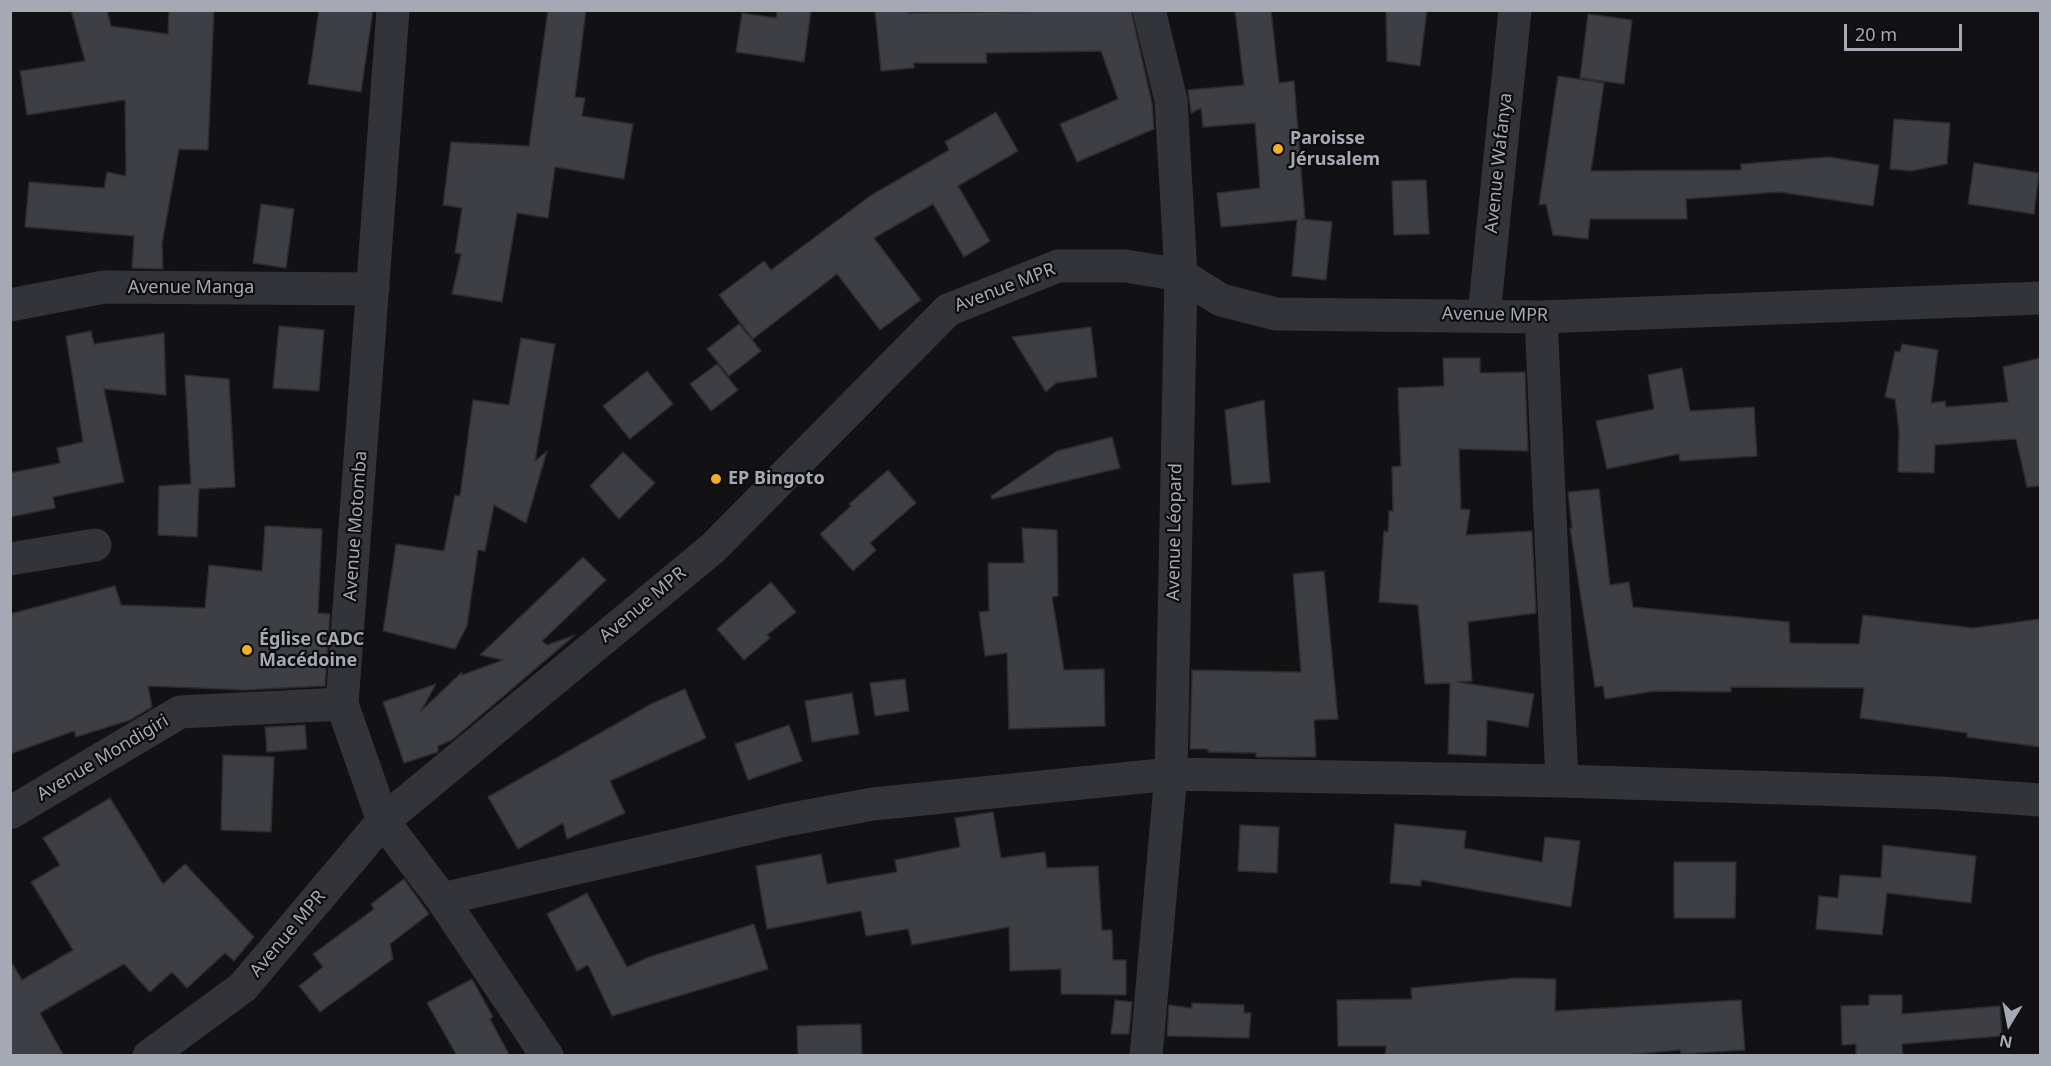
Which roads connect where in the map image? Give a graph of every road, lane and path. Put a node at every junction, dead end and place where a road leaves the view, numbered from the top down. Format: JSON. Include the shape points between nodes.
{"nodes":[{"id":1,"x":393,"y":10,"type":"edge"},
{"id":2,"x":1149,"y":10,"type":"edge"},
{"id":3,"x":1515,"y":10,"type":"edge"},
{"id":4,"x":1181,"y":275,"type":"junction"},
{"id":5,"x":373,"y":289,"type":"junction"},
{"id":6,"x":2040,"y":298,"type":"edge"},
{"id":7,"x":10,"y":305,"type":"edge"},
{"id":8,"x":1484,"y":315,"type":"junction"},
{"id":9,"x":1541,"y":317,"type":"junction"},
{"id":10,"x":95,"y":545,"type":"dead end"},
{"id":11,"x":10,"y":559,"type":"edge"},
{"id":12,"x":342,"y":704,"type":"junction"},
{"id":13,"x":1171,"y":774,"type":"junction"},
{"id":14,"x":1562,"y":781,"type":"junction"},
{"id":15,"x":2040,"y":800,"type":"edge"},
{"id":16,"x":10,"y":813,"type":"edge"},
{"id":17,"x":382,"y":821,"type":"junction"},
{"id":18,"x":442,"y":899,"type":"junction"},
{"id":19,"x":149,"y":1056,"type":"edge"},
{"id":20,"x":547,"y":1056,"type":"edge"},
{"id":21,"x":1146,"y":1056,"type":"edge"}],
"edges":[{"from":1,"to":5,"type":"street","name":"Avenue Motomba"},
{"from":2,"to":4,"type":"street","name":"Avenue Léopard","via":[[1171,100]]},
{"from":3,"to":8,"type":"street","name":"Avenue Wafanya"},
{"from":4,"to":8,"type":"street","name":"Avenue MPR","via":[[1221,300],[1276,314]]},
{"from":4,"to":13,"type":"street","name":"Avenue Léopard"},
{"from":4,"to":17,"type":"street","name":"Avenue MPR","via":[[1126,266],[1058,266],[948,310],[713,548]]},
{"from":5,"to":7,"type":"street","name":"Avenue Manga","via":[[104,287]]},
{"from":5,"to":12,"type":"street","name":"Avenue Motomba"},
{"from":6,"to":9,"type":"street","name":"Avenue MPR"},
{"from":8,"to":9,"type":"street","name":"Avenue MPR"},
{"from":9,"to":14,"type":"street"},
{"from":10,"to":11,"type":"street"},
{"from":12,"to":16,"type":"street","name":"Avenue Mondigiri","via":[[180,712]]},
{"from":12,"to":17,"type":"street","name":"Avenue Motomba"},
{"from":13,"to":14,"type":"street"},
{"from":13,"to":18,"type":"street","via":[[873,804],[786,820]]},
{"from":13,"to":21,"type":"street","name":"Avenue Léopard"},
{"from":14,"to":15,"type":"street","via":[[1940,793]]},
{"from":17,"to":18,"type":"street","name":"Avenue Motomba"},
{"from":17,"to":19,"type":"street","name":"Avenue MPR","via":[[243,987]]},
{"from":18,"to":20,"type":"street","name":"Avenue Motomba"}]}
